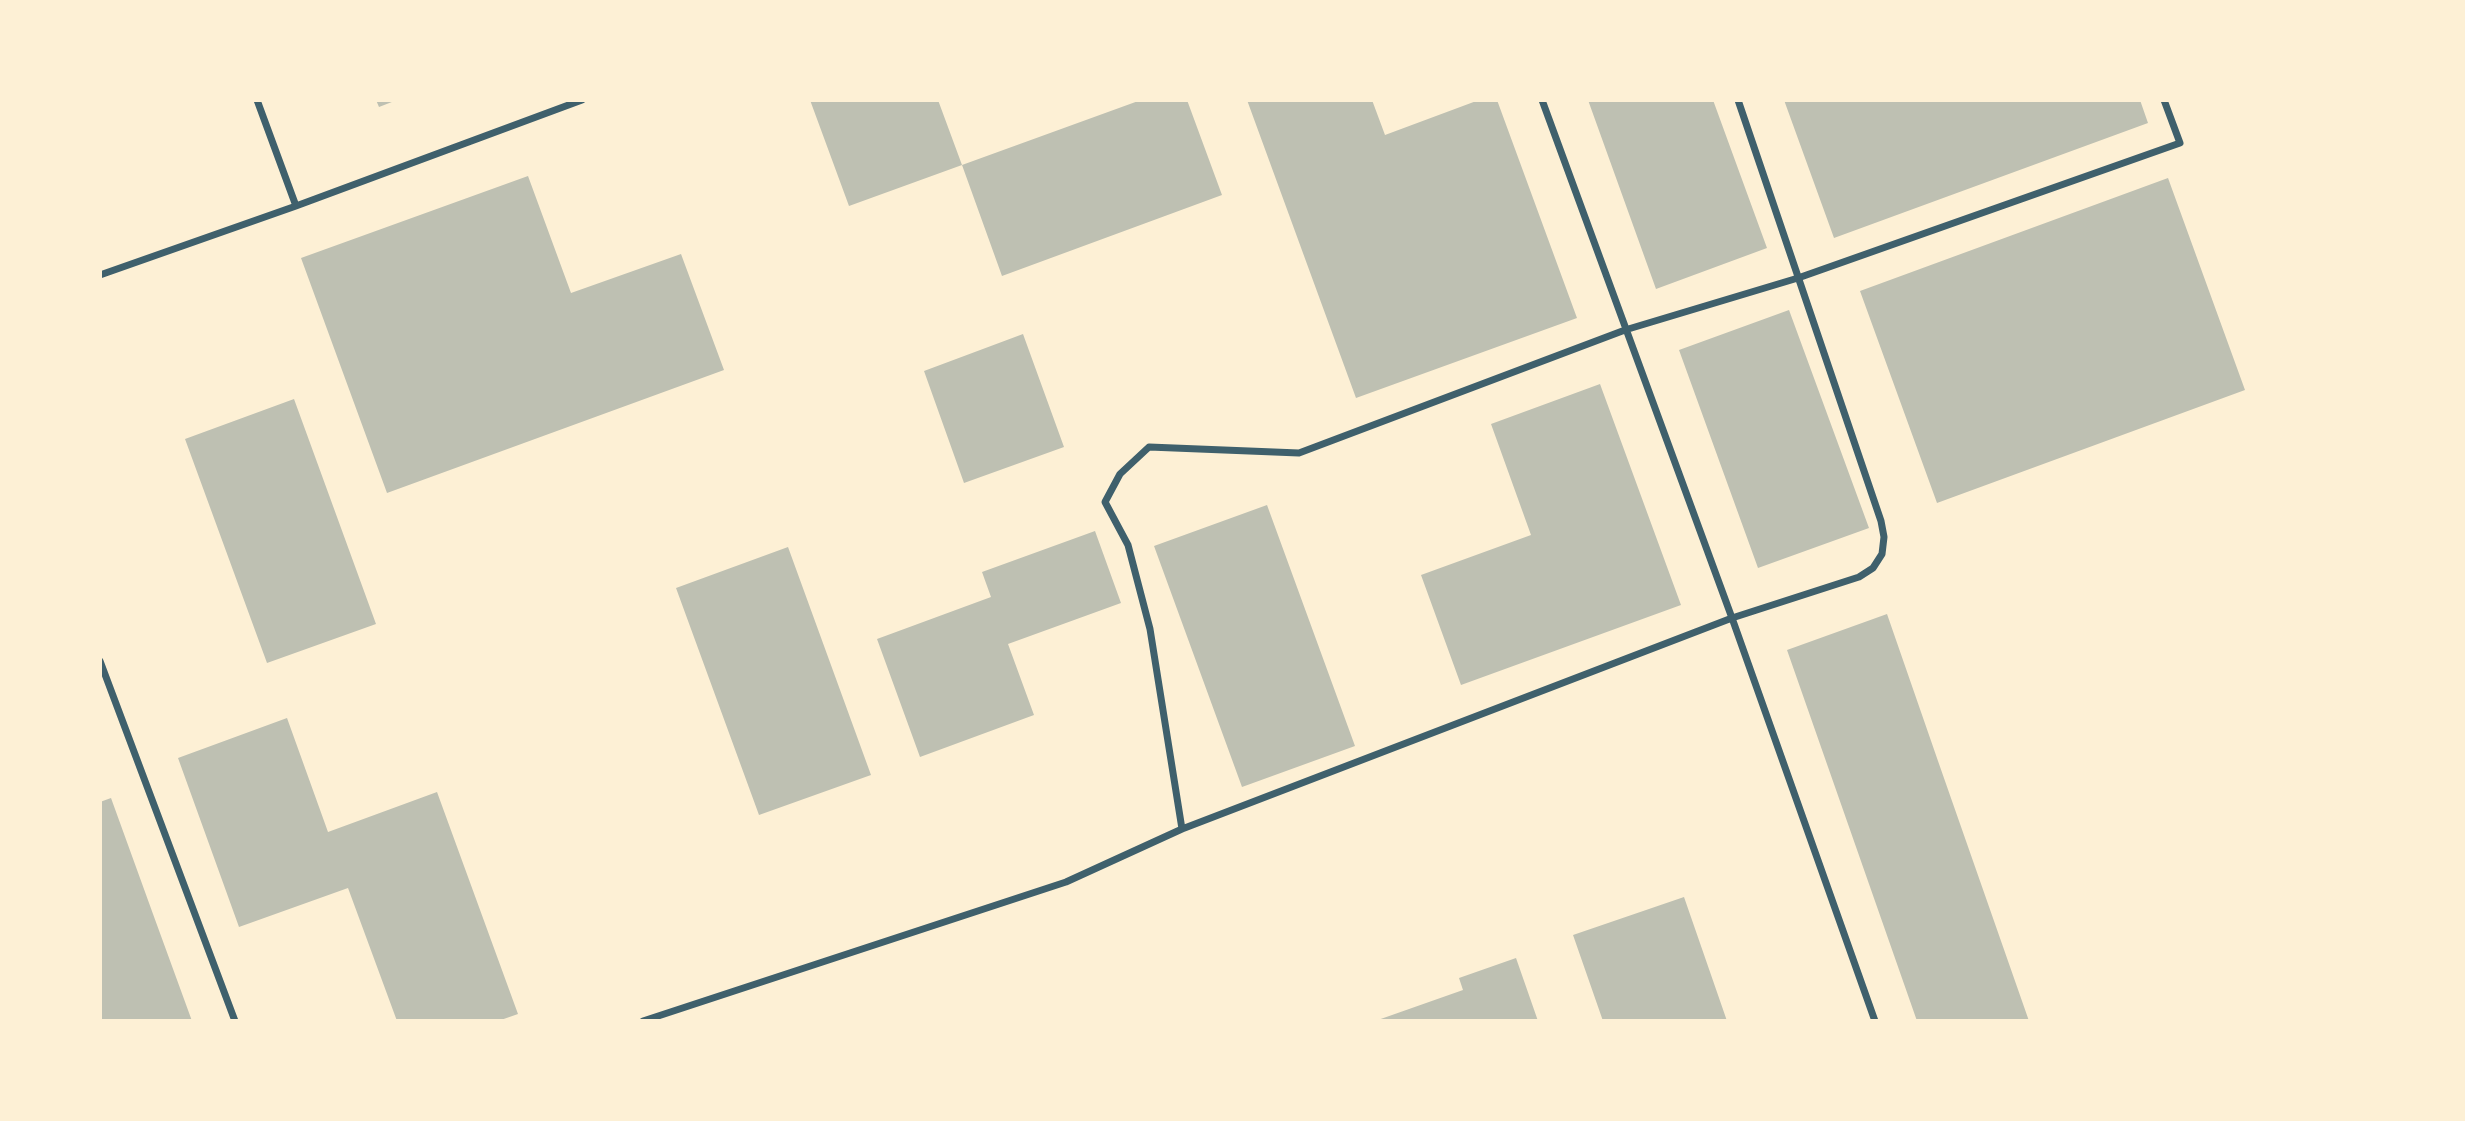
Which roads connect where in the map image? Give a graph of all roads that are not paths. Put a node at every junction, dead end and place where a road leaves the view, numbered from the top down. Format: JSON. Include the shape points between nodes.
{"nodes":[{"id":1,"x":257,"y":100,"type":"edge"},
{"id":2,"x":582,"y":100,"type":"edge"},
{"id":3,"x":1542,"y":100,"type":"edge"},
{"id":4,"x":1738,"y":100,"type":"edge"},
{"id":5,"x":2164,"y":100,"type":"edge"},
{"id":6,"x":296,"y":206,"type":"junction"},
{"id":7,"x":100,"y":275,"type":"edge"},
{"id":8,"x":1798,"y":278,"type":"junction"},
{"id":9,"x":1625,"y":330,"type":"junction"},
{"id":10,"x":1732,"y":618,"type":"junction"},
{"id":11,"x":100,"y":661,"type":"edge"},
{"id":12,"x":1182,"y":829,"type":"junction"},
{"id":13,"x":235,"y":1021,"type":"edge"},
{"id":14,"x":643,"y":1021,"type":"edge"},
{"id":15,"x":1875,"y":1021,"type":"edge"}],
"edges":[{"from":1,"to":6,"type":"street"},
{"from":2,"to":6,"type":"street"},
{"from":3,"to":9,"type":"street"},
{"from":4,"to":8,"type":"street"},
{"from":5,"to":8,"type":"street","via":[[2180,143]]},
{"from":6,"to":7,"type":"street"},
{"from":8,"to":9,"type":"street"},
{"from":8,"to":10,"type":"street","via":[[1881,521],[1882,554],[1873,568],[1859,577]]},
{"from":9,"to":10,"type":"street"},
{"from":9,"to":12,"type":"street","via":[[1299,453],[1149,447],[1120,474],[1105,502],[1128,545],[1150,629]]},
{"from":10,"to":12,"type":"street"},
{"from":10,"to":15,"type":"street"},
{"from":11,"to":13,"type":"street"},
{"from":12,"to":14,"type":"street","via":[[1066,882]]}]}
